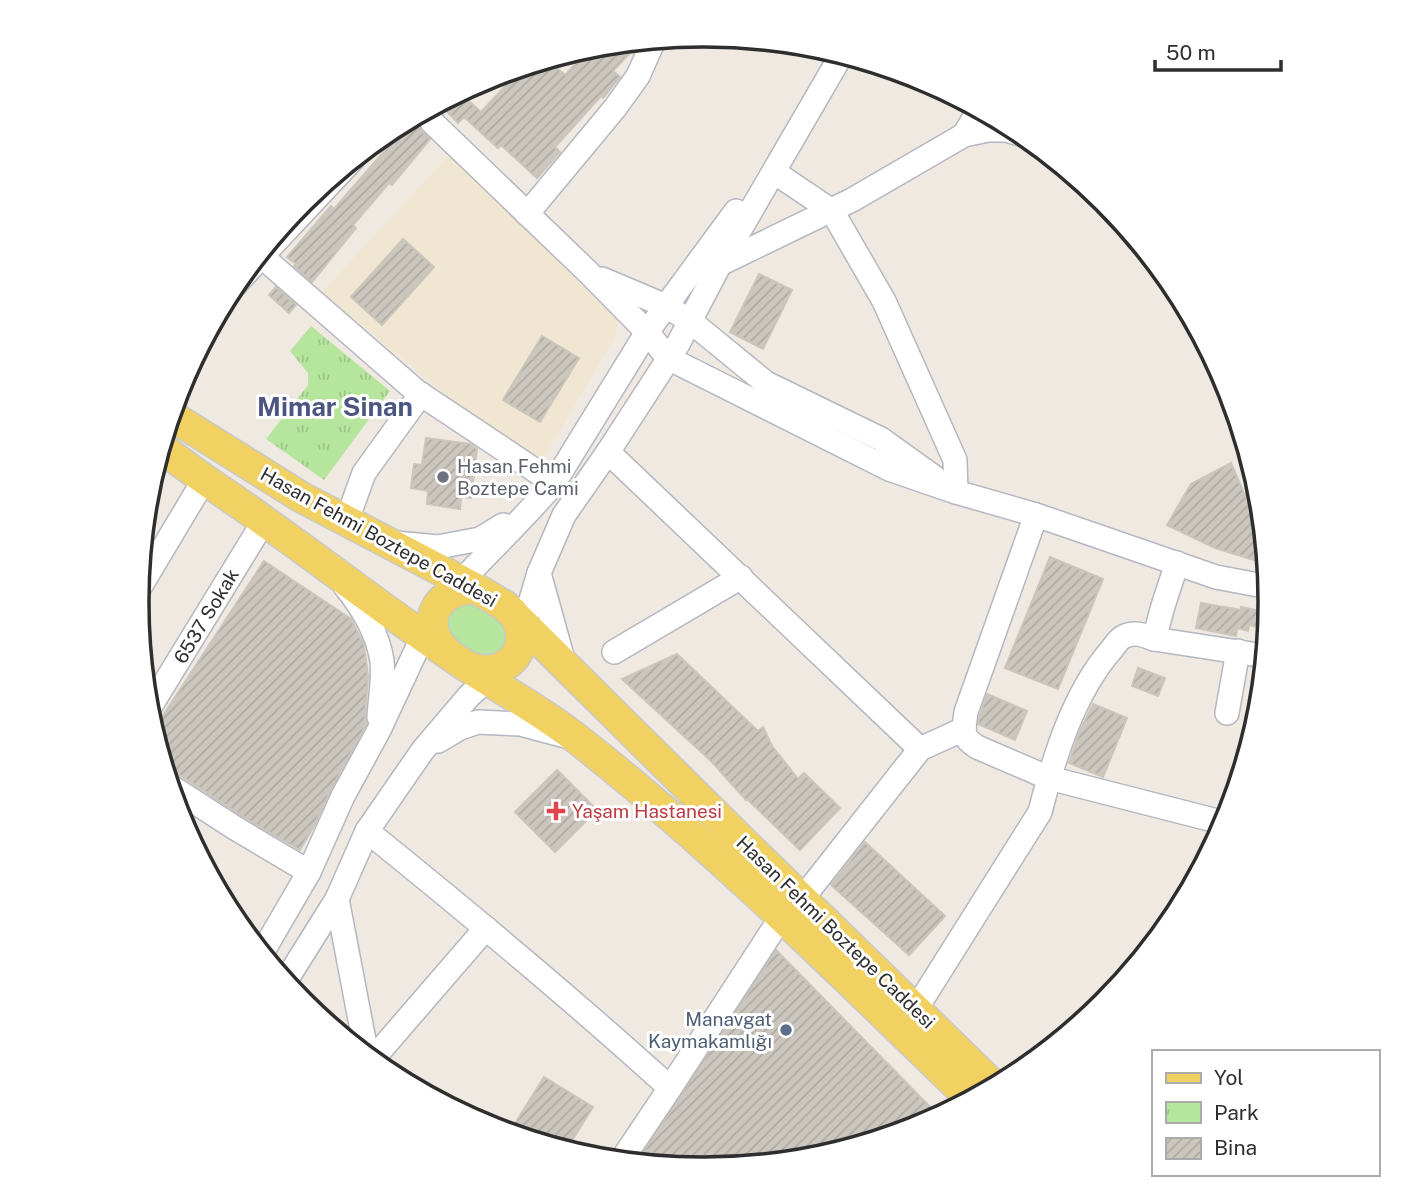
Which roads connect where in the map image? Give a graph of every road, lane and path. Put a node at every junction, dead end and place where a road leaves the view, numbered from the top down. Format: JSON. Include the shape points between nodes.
{"nodes":[{"id":1,"x":650,"y":50,"type":"edge"},
{"id":2,"x":822,"y":60,"type":"edge"},
{"id":3,"x":836,"y":64,"type":"edge"},
{"id":4,"x":974,"y":118,"type":"edge"},
{"id":5,"x":431,"y":119,"type":"edge"},
{"id":6,"x":994,"y":130,"type":"edge"},
{"id":7,"x":964,"y":135,"type":"junction"},
{"id":8,"x":774,"y":172,"type":"junction"},
{"id":9,"x":832,"y":211,"type":"junction"},
{"id":10,"x":527,"y":214,"type":"junction"},
{"id":11,"x":266,"y":260,"type":"edge"},
{"id":12,"x":720,"y":264,"type":"junction"},
{"id":13,"x":589,"y":273,"type":"junction"},
{"id":14,"x":666,"y":306,"type":"junction"},
{"id":15,"x":690,"y":321,"type":"junction"},
{"id":16,"x":647,"y":332,"type":"junction"},
{"id":17,"x":668,"y":358,"type":"junction"},
{"id":18,"x":421,"y":394,"type":"junction"},
{"id":19,"x":179,"y":421,"type":"edge"},
{"id":20,"x":608,"y":452,"type":"junction"},
{"id":21,"x":169,"y":453,"type":"edge"},
{"id":22,"x":204,"y":480,"type":"junction"},
{"id":23,"x":554,"y":483,"type":"junction"},
{"id":24,"x":956,"y":492,"type":"junction"},
{"id":25,"x":535,"y":505,"type":"junction"},
{"id":26,"x":1036,"y":515,"type":"junction"},
{"id":27,"x":347,"y":520,"type":"junction"},
{"id":28,"x":264,"y":521,"type":"junction"},
{"id":29,"x":389,"y":542,"type":"junction"},
{"id":30,"x":1177,"y":564,"type":"junction"},
{"id":31,"x":150,"y":570,"type":"edge"},
{"id":32,"x":334,"y":573,"type":"junction"},
{"id":33,"x":540,"y":573,"type":"junction"},
{"id":34,"x":741,"y":577,"type":"junction"},
{"id":35,"x":1258,"y":585,"type":"edge"},
{"id":36,"x":449,"y":601,"type":"junction"},
{"id":37,"x":519,"y":627,"type":"junction"},
{"id":38,"x":1154,"y":639,"type":"junction"},
{"id":39,"x":614,"y":652,"type":"dead end"},
{"id":40,"x":1238,"y":652,"type":"junction"},
{"id":41,"x":1256,"y":655,"type":"edge"},
{"id":42,"x":564,"y":663,"type":"junction"},
{"id":43,"x":475,"y":667,"type":"junction"},
{"id":44,"x":157,"y":696,"type":"edge"},
{"id":45,"x":1227,"y":713,"type":"dead end"},
{"id":46,"x":964,"y":729,"type":"junction"},
{"id":47,"x":379,"y":730,"type":"junction"},
{"id":48,"x":579,"y":740,"type":"junction"},
{"id":49,"x":920,"y":748,"type":"junction"},
{"id":50,"x":424,"y":750,"type":"junction"},
{"id":51,"x":1049,"y":778,"type":"junction"},
{"id":52,"x":184,"y":795,"type":"edge"},
{"id":53,"x":1213,"y":820,"type":"edge"},
{"id":54,"x":367,"y":831,"type":"junction"},
{"id":55,"x":309,"y":872,"type":"junction"},
{"id":56,"x":338,"y":899,"type":"junction"},
{"id":57,"x":792,"y":907,"type":"junction"},
{"id":58,"x":486,"y":928,"type":"junction"},
{"id":59,"x":267,"y":945,"type":"edge"},
{"id":60,"x":291,"y":973,"type":"edge"},
{"id":61,"x":916,"y":1009,"type":"junction"},
{"id":62,"x":364,"y":1040,"type":"edge"},
{"id":63,"x":379,"y":1052,"type":"edge"},
{"id":64,"x":987,"y":1079,"type":"edge"},
{"id":65,"x":670,"y":1088,"type":"junction"},
{"id":66,"x":964,"y":1092,"type":"edge"},
{"id":67,"x":627,"y":1151,"type":"edge"}],
"edges":[{"from":1,"to":10,"type":"street","via":[[615,108]]},
{"from":2,"to":14,"type":"street","via":[[750,190]]},
{"from":3,"to":8,"type":"street"},
{"from":4,"to":7,"type":"street"},
{"from":5,"to":10,"type":"street"},
{"from":6,"to":7,"type":"street"},
{"from":7,"to":9,"type":"street"},
{"from":8,"to":9,"type":"street"},
{"from":8,"to":12,"type":"street"},
{"from":9,"to":12,"type":"street"},
{"from":9,"to":24,"type":"street","via":[[884,301],[955,460]]},
{"from":10,"to":13,"type":"street"},
{"from":11,"to":18,"type":"street"},
{"from":12,"to":15,"type":"street"},
{"from":13,"to":14,"type":"street"},
{"from":13,"to":16,"type":"street"},
{"from":14,"to":15,"type":"street"},
{"from":14,"to":16,"type":"street"},
{"from":15,"to":17,"type":"street"},
{"from":15,"to":24,"type":"street","via":[[766,383],[881,439]]},
{"from":16,"to":17,"type":"street"},
{"from":16,"to":23,"type":"street"},
{"from":17,"to":20,"type":"street"},
{"from":17,"to":24,"type":"street","via":[[889,469]]},
{"from":18,"to":23,"type":"street"},
{"from":18,"to":27,"type":"street","via":[[364,473]]},
{"from":19,"to":27,"type":"main road","name":"Hasan Fehmi Boztepe Caddesi","via":[[301,497]]},
{"from":20,"to":33,"type":"street","via":[[564,514]]},
{"from":20,"to":34,"type":"street"},
{"from":21,"to":22,"type":"main road","name":"Hasan Fehmi Boztepe Caddesi"},
{"from":22,"to":28,"type":"main road","name":"Hasan Fehmi Boztepe Caddesi"},
{"from":22,"to":31,"type":"street"},
{"from":23,"to":25,"type":"street"},
{"from":24,"to":26,"type":"street"},
{"from":25,"to":29,"type":"street","via":[[480,539],[438,547]]},
{"from":25,"to":36,"type":"street"},
{"from":26,"to":30,"type":"street"},
{"from":26,"to":46,"type":"street","via":[[966,712]]},
{"from":27,"to":29,"type":"main road","name":"Hasan Fehmi Boztepe Caddesi"},
{"from":28,"to":32,"type":"main road","name":"Hasan Fehmi Boztepe Caddesi"},
{"from":28,"to":44,"type":"street","name":"6537 Sokak"},
{"from":29,"to":36,"type":"main road","name":"Hasan Fehmi Boztepe Caddesi"},
{"from":30,"to":35,"type":"street"},
{"from":30,"to":38,"type":"street"},
{"from":32,"to":36,"type":"main road","name":"Hasan Fehmi Boztepe Caddesi"},
{"from":32,"to":47,"type":"street","via":[[360,605],[378,645],[382,663]]},
{"from":33,"to":37,"type":"street"},
{"from":33,"to":42,"type":"street"},
{"from":34,"to":39,"type":"street"},
{"from":34,"to":49,"type":"street"},
{"from":36,"to":37,"type":"main road","name":"Hasan Fehmi Boztepe Caddesi"},
{"from":36,"to":43,"type":"main road","name":"Hasan Fehmi Boztepe Caddesi"},
{"from":36,"to":47,"type":"street"},
{"from":37,"to":42,"type":"main road","name":"Hasan Fehmi Boztepe Caddesi"},
{"from":37,"to":43,"type":"main road","via":[[516,654],[508,663]]},
{"from":38,"to":40,"type":"street"},
{"from":38,"to":51,"type":"street","via":[[1136,633],[1122,637],[1104,657],[1073,713]]},
{"from":40,"to":41,"type":"street"},
{"from":40,"to":45,"type":"street"},
{"from":42,"to":57,"type":"main road","name":"Hasan Fehmi Boztepe Caddesi","via":[[738,837]]},
{"from":43,"to":48,"type":"main road","name":"Hasan Fehmi Boztepe Caddesi"},
{"from":43,"to":50,"type":"street","via":[[468,696]]},
{"from":46,"to":49,"type":"street"},
{"from":46,"to":51,"type":"street","via":[[967,740],[977,747]]},
{"from":47,"to":55,"type":"street"},
{"from":48,"to":50,"type":"street","via":[[520,724],[478,722]]},
{"from":48,"to":57,"type":"main road","name":"Hasan Fehmi Boztepe Caddesi"},
{"from":49,"to":57,"type":"street"},
{"from":50,"to":54,"type":"street"},
{"from":51,"to":53,"type":"street"},
{"from":51,"to":61,"type":"street","via":[[1040,812]]},
{"from":52,"to":55,"type":"street"},
{"from":54,"to":56,"type":"street"},
{"from":54,"to":58,"type":"street"},
{"from":55,"to":59,"type":"street"},
{"from":56,"to":60,"type":"street"},
{"from":56,"to":62,"type":"street"},
{"from":57,"to":61,"type":"main road","name":"Hasan Fehmi Boztepe Caddesi"},
{"from":57,"to":65,"type":"street"},
{"from":57,"to":66,"type":"main road","name":"Hasan Fehmi Boztepe Caddesi"},
{"from":58,"to":63,"type":"street"},
{"from":58,"to":65,"type":"street"},
{"from":61,"to":64,"type":"main road","name":"Hasan Fehmi Boztepe Caddesi"},
{"from":65,"to":67,"type":"street"}]}
